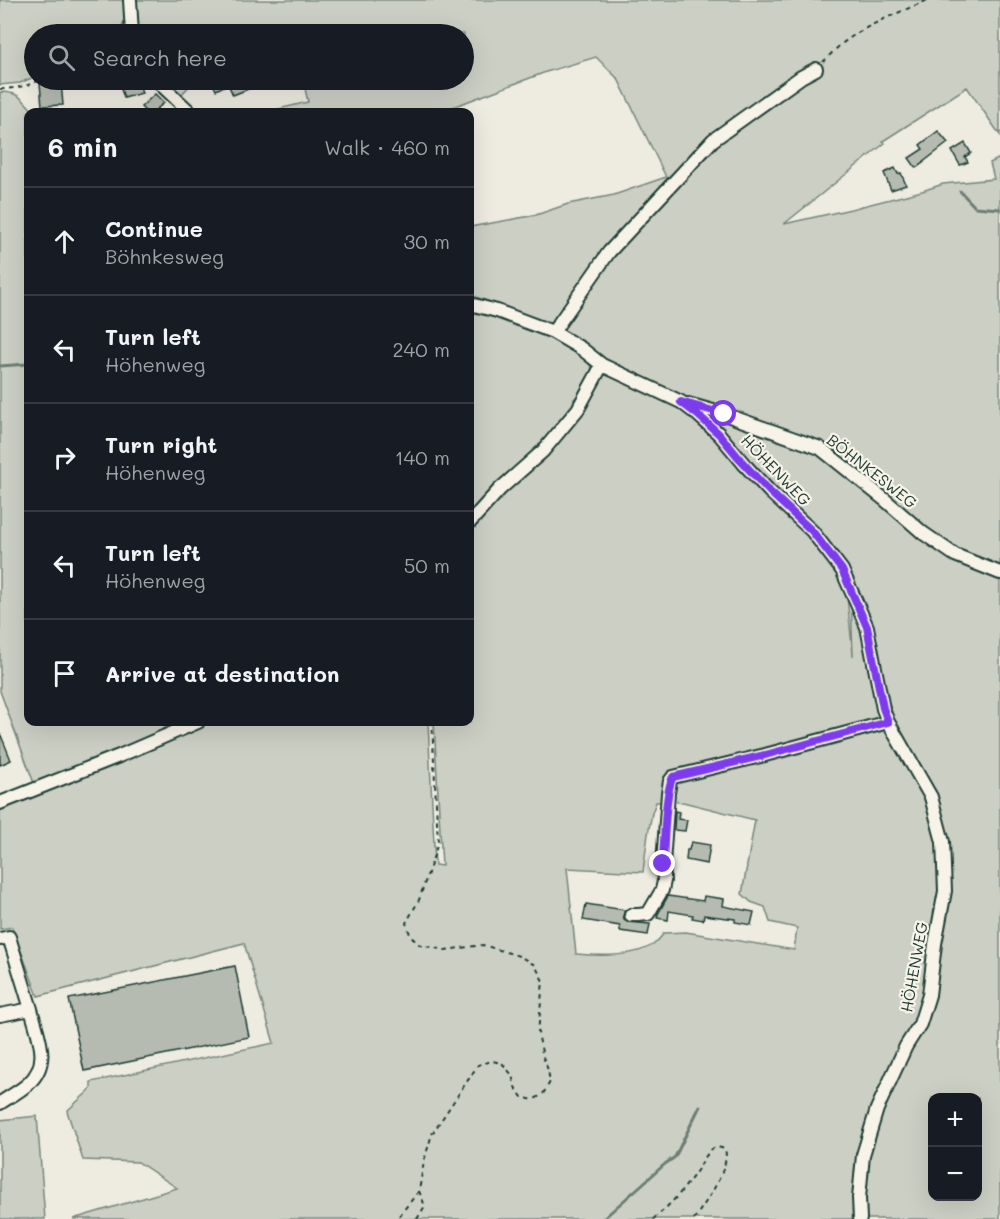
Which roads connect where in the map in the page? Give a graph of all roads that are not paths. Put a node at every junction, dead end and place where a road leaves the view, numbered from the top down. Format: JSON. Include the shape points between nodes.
{"nodes":[{"id":1,"x":130,"y":0,"type":"edge"},
{"id":2,"x":131,"y":24,"type":"edge"},
{"id":3,"x":816,"y":69,"type":"road end"},
{"id":4,"x":167,"y":90,"type":"edge"},
{"id":5,"x":186,"y":108,"type":"edge"},
{"id":6,"x":474,"y":305,"type":"edge"},
{"id":7,"x":553,"y":332,"type":"junction"},
{"id":8,"x":602,"y":365,"type":"junction"},
{"id":9,"x":681,"y":402,"type":"junction"},
{"id":10,"x":474,"y":518,"type":"edge"},
{"id":11,"x":1000,"y":573,"type":"edge"},
{"id":12,"x":888,"y":722,"type":"junction"},
{"id":13,"x":189,"y":726,"type":"edge"},
{"id":14,"x":0,"y":803,"type":"edge"},
{"id":15,"x":631,"y":915,"type":"dead end"},
{"id":16,"x":0,"y":939,"type":"edge"},
{"id":17,"x":31,"y":1009,"type":"junction"},
{"id":18,"x":0,"y":1016,"type":"edge"},
{"id":19,"x":0,"y":1102,"type":"edge"},
{"id":20,"x":860,"y":1219,"type":"edge"}],
"edges":[{"from":1,"to":2,"type":"street"},
{"from":3,"to":7,"type":"street","via":[[713,140],[609,252]]},
{"from":4,"to":5,"type":"street"},
{"from":6,"to":7,"type":"street","name":"HÖHENWEG"},
{"from":7,"to":8,"type":"street","name":"HÖHENWEG"},
{"from":8,"to":9,"type":"street","name":"HÖHENWEG"},
{"from":8,"to":10,"type":"street","via":[[578,409],[543,451]]},
{"from":9,"to":11,"type":"street","name":"BÖHNKESWEG","via":[[820,448],[955,555]]},
{"from":9,"to":12,"type":"street","name":"HÖHENWEG","via":[[719,434],[770,492],[812,531],[842,570],[867,627]]},
{"from":12,"to":15,"type":"street","via":[[673,777],[668,793],[662,890],[648,914]]},
{"from":12,"to":20,"type":"street","name":"HÖHENWEG","via":[[931,797],[943,842],[945,891],[929,995],[920,1024],[877,1109],[863,1155]]},
{"from":13,"to":14,"type":"street"},
{"from":16,"to":17,"type":"street","via":[[9,937]]},
{"from":17,"to":18,"type":"street"},
{"from":17,"to":19,"type":"street","via":[[43,1055],[40,1070],[28,1084]]}]}
